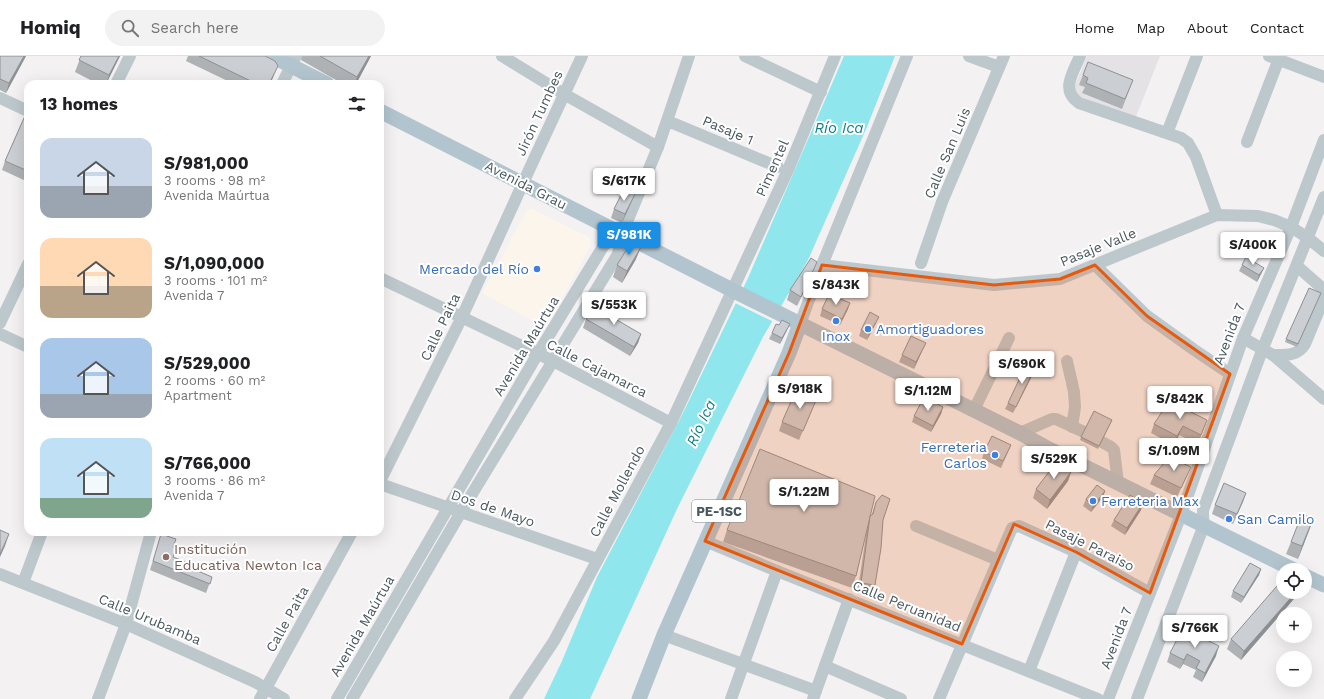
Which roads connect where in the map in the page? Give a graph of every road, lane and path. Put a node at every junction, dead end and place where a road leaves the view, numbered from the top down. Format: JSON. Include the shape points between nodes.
{"nodes":[{"id":1,"x":130,"y":56,"type":"edge"},
{"id":2,"x":272,"y":56,"type":"edge"},
{"id":3,"x":502,"y":56,"type":"edge"},
{"id":4,"x":582,"y":56,"type":"edge"},
{"id":5,"x":689,"y":56,"type":"edge"},
{"id":6,"x":745,"y":56,"type":"edge"},
{"id":7,"x":835,"y":56,"type":"edge"},
{"id":8,"x":907,"y":56,"type":"edge"},
{"id":9,"x":969,"y":56,"type":"edge"},
{"id":10,"x":1080,"y":56,"type":"edge"},
{"id":11,"x":1197,"y":56,"type":"edge"},
{"id":12,"x":1276,"y":57,"type":"edge"},
{"id":13,"x":294,"y":61,"type":"edge"},
{"id":14,"x":1002,"y":61,"type":"edge"},
{"id":15,"x":1324,"y":77,"type":"edge"},
{"id":16,"x":118,"y":80,"type":"edge"},
{"id":17,"x":284,"y":80,"type":"edge"},
{"id":18,"x":321,"y":80,"type":"edge"},
{"id":19,"x":821,"y":92,"type":"junction"},
{"id":20,"x":564,"y":94,"type":"junction"},
{"id":21,"x":0,"y":98,"type":"edge"},
{"id":22,"x":24,"y":109,"type":"edge"},
{"id":23,"x":384,"y":113,"type":"edge"},
{"id":24,"x":667,"y":122,"type":"junction"},
{"id":25,"x":1167,"y":133,"type":"junction"},
{"id":26,"x":1324,"y":140,"type":"edge"},
{"id":27,"x":1247,"y":142,"type":"dead end"},
{"id":28,"x":658,"y":147,"type":"junction"},
{"id":29,"x":778,"y":167,"type":"dead end"},
{"id":30,"x":522,"y":183,"type":"junction"},
{"id":31,"x":1324,"y":197,"type":"edge"},
{"id":32,"x":1217,"y":215,"type":"junction"},
{"id":33,"x":1291,"y":227,"type":"junction"},
{"id":34,"x":622,"y":234,"type":"junction"},
{"id":35,"x":1308,"y":238,"type":"junction"},
{"id":36,"x":1324,"y":251,"type":"edge"},
{"id":37,"x":921,"y":263,"type":"dead end"},
{"id":38,"x":822,"y":265,"type":"junction"},
{"id":39,"x":1095,"y":265,"type":"junction"},
{"id":40,"x":1297,"y":266,"type":"junction"},
{"id":41,"x":24,"y":272,"type":"edge"},
{"id":42,"x":384,"y":280,"type":"edge"},
{"id":43,"x":736,"y":292,"type":"junction"},
{"id":44,"x":1324,"y":293,"type":"edge"},
{"id":45,"x":1324,"y":298,"type":"edge"},
{"id":46,"x":462,"y":317,"type":"junction"},
{"id":47,"x":0,"y":323,"type":"edge"},
{"id":48,"x":800,"y":324,"type":"junction"},
{"id":49,"x":0,"y":334,"type":"edge"},
{"id":50,"x":1009,"y":338,"type":"dead end"},
{"id":51,"x":1243,"y":338,"type":"junction"},
{"id":52,"x":24,"y":345,"type":"edge"},
{"id":53,"x":1268,"y":352,"type":"junction"},
{"id":54,"x":537,"y":354,"type":"junction"},
{"id":55,"x":553,"y":361,"type":"junction"},
{"id":56,"x":1068,"y":361,"type":"dead end"},
{"id":57,"x":1230,"y":374,"type":"junction"},
{"id":58,"x":1324,"y":399,"type":"edge"},
{"id":59,"x":974,"y":410,"type":"junction"},
{"id":60,"x":671,"y":422,"type":"junction"},
{"id":61,"x":1072,"y":427,"type":"junction"},
{"id":62,"x":1084,"y":432,"type":"edge"},
{"id":63,"x":1020,"y":433,"type":"junction"},
{"id":64,"x":1102,"y":442,"type":"edge"},
{"id":65,"x":384,"y":475,"type":"edge"},
{"id":66,"x":1118,"y":483,"type":"junction"},
{"id":67,"x":384,"y":484,"type":"edge"},
{"id":68,"x":449,"y":508,"type":"junction"},
{"id":69,"x":461,"y":512,"type":"junction"},
{"id":70,"x":1181,"y":515,"type":"junction"},
{"id":71,"x":1204,"y":525,"type":"junction"},
{"id":72,"x":916,"y":526,"type":"dead end"},
{"id":73,"x":41,"y":536,"type":"edge"},
{"id":74,"x":150,"y":536,"type":"edge"},
{"id":75,"x":350,"y":536,"type":"edge"},
{"id":76,"x":705,"y":541,"type":"junction"},
{"id":77,"x":1076,"y":552,"type":"junction"},
{"id":78,"x":597,"y":559,"type":"junction"},
{"id":79,"x":998,"y":560,"type":"junction"},
{"id":80,"x":1280,"y":563,"type":"edge"},
{"id":81,"x":777,"y":571,"type":"junction"},
{"id":82,"x":0,"y":574,"type":"edge"},
{"id":83,"x":1312,"y":579,"type":"edge"},
{"id":84,"x":23,"y":583,"type":"junction"},
{"id":85,"x":1324,"y":585,"type":"edge"},
{"id":86,"x":1150,"y":593,"type":"junction"},
{"id":87,"x":849,"y":599,"type":"junction"},
{"id":88,"x":126,"y":624,"type":"junction"},
{"id":89,"x":664,"y":635,"type":"junction"},
{"id":90,"x":962,"y":644,"type":"junction"},
{"id":91,"x":744,"y":664,"type":"junction"},
{"id":92,"x":825,"y":666,"type":"junction"},
{"id":93,"x":1029,"y":671,"type":"junction"},
{"id":94,"x":266,"y":687,"type":"junction"},
{"id":95,"x":815,"y":695,"type":"edge"},
{"id":96,"x":98,"y":699,"type":"edge"},
{"id":97,"x":260,"y":699,"type":"edge"},
{"id":98,"x":284,"y":699,"type":"edge"},
{"id":99,"x":337,"y":699,"type":"edge"},
{"id":100,"x":352,"y":699,"type":"edge"},
{"id":101,"x":515,"y":699,"type":"edge"},
{"id":102,"x":640,"y":699,"type":"edge"},
{"id":103,"x":731,"y":699,"type":"edge"},
{"id":104,"x":901,"y":699,"type":"edge"},
{"id":105,"x":939,"y":699,"type":"edge"},
{"id":106,"x":1098,"y":699,"type":"edge"},
{"id":107,"x":1108,"y":699,"type":"edge"},
{"id":108,"x":1137,"y":699,"type":"edge"}],
"edges":[{"from":1,"to":16,"type":"street"},
{"from":2,"to":13,"type":"main road"},
{"from":3,"to":20,"type":"street"},
{"from":4,"to":20,"type":"street","name":"Jirón Tumbes"},
{"from":5,"to":24,"type":"street"},
{"from":6,"to":19,"type":"street"},
{"from":7,"to":19,"type":"street","name":"Pimentel"},
{"from":8,"to":38,"type":"street"},
{"from":9,"to":14,"type":"street"},
{"from":10,"to":25,"type":"street","via":[[1070,81],[1072,98],[1079,103]]},
{"from":11,"to":25,"type":"street"},
{"from":12,"to":15,"type":"street"},
{"from":12,"to":27,"type":"street"},
{"from":13,"to":17,"type":"street"},
{"from":13,"to":18,"type":"main road"},
{"from":14,"to":37,"type":"street","name":"Calle San Luis","via":[[942,202]]},
{"from":19,"to":43,"type":"street","name":"Pimentel"},
{"from":20,"to":28,"type":"street"},
{"from":20,"to":30,"type":"street","name":"Jirón Tumbes"},
{"from":21,"to":22,"type":"street"},
{"from":23,"to":30,"type":"main road","name":"Avenida Grau"},
{"from":24,"to":28,"type":"street"},
{"from":24,"to":29,"type":"street","name":"Pasaje 1"},
{"from":25,"to":32,"type":"street","via":[[1181,138],[1193,150]]},
{"from":26,"to":33,"type":"street","name":"Avenida 7"},
{"from":28,"to":34,"type":"street"},
{"from":30,"to":34,"type":"main road","name":"Avenida Grau"},
{"from":30,"to":46,"type":"street","name":"Calle Paita"},
{"from":31,"to":35,"type":"street"},
{"from":32,"to":33,"type":"street","name":"Pasaje Valle","via":[[1258,216]]},
{"from":32,"to":39,"type":"street","name":"Pasaje Valle"},
{"from":33,"to":35,"type":"street","name":"Pasaje Valle"},
{"from":33,"to":51,"type":"street","name":"Avenida 7"},
{"from":34,"to":43,"type":"main road","name":"Avenida Grau"},
{"from":34,"to":54,"type":"street","name":"Avenida Maúrtua","via":[[604,245]]},
{"from":34,"to":55,"type":"street","name":"Avenida Maúrtua","via":[[618,254]]},
{"from":35,"to":36,"type":"street","name":"Pasaje Valle"},
{"from":35,"to":40,"type":"street"},
{"from":38,"to":39,"type":"street","name":"Pasaje Valle","via":[[994,285],[1060,279]]},
{"from":38,"to":48,"type":"street"},
{"from":39,"to":57,"type":"street","via":[[1147,316]]},
{"from":40,"to":44,"type":"street"},
{"from":40,"to":53,"type":"street"},
{"from":41,"to":47,"type":"street"},
{"from":42,"to":46,"type":"street","name":"Calle Cajamarca"},
{"from":43,"to":48,"type":"main road","name":"Avenida Grau"},
{"from":43,"to":60,"type":"street","name":"Calle Mollendo"},
{"from":45,"to":53,"type":"street","via":[[1301,350],[1287,355]]},
{"from":46,"to":54,"type":"street","name":"Calle Cajamarca"},
{"from":46,"to":65,"type":"street","name":"Calle Paita"},
{"from":48,"to":59,"type":"main road","name":"Avenida Grau"},
{"from":48,"to":76,"type":"main road","number":"PE-1SC"},
{"from":49,"to":52,"type":"street"},
{"from":50,"to":59,"type":"street"},
{"from":51,"to":53,"type":"street"},
{"from":51,"to":57,"type":"street","name":"Avenida 7"},
{"from":53,"to":58,"type":"street"},
{"from":53,"to":71,"type":"street","via":[[1203,510]]},
{"from":54,"to":55,"type":"street","name":"Calle Cajamarca"},
{"from":54,"to":68,"type":"street","name":"Avenida Maúrtua"},
{"from":55,"to":60,"type":"street","name":"Calle Cajamarca"},
{"from":55,"to":69,"type":"street","name":"Avenida Maúrtua"},
{"from":56,"to":61,"type":"street","via":[[1075,407]]},
{"from":57,"to":70,"type":"street","name":"Avenida 7"},
{"from":59,"to":63,"type":"main road","name":"Avenida Grau"},
{"from":60,"to":78,"type":"street","name":"Calle Mollendo"},
{"from":61,"to":62,"type":"street"},
{"from":61,"to":63,"type":"street","via":[[1052,419]]},
{"from":63,"to":66,"type":"main road","name":"Avenida Grau"},
{"from":64,"to":66,"type":"street","via":[[1114,450]]},
{"from":66,"to":70,"type":"main road","name":"Avenida Grau"},
{"from":67,"to":68,"type":"street","name":"Dos de Mayo"},
{"from":68,"to":69,"type":"street","name":"Dos de Mayo"},
{"from":68,"to":99,"type":"street","name":"Avenida Maúrtua"},
{"from":69,"to":78,"type":"street","name":"Dos de Mayo"},
{"from":69,"to":100,"type":"street","name":"Avenida Maúrtua"},
{"from":70,"to":71,"type":"main road","name":"Avenida Grau"},
{"from":70,"to":86,"type":"street","name":"Avenida 7"},
{"from":71,"to":80,"type":"main road","name":"Avenida Grau"},
{"from":71,"to":108,"type":"street"},
{"from":72,"to":79,"type":"street"},
{"from":73,"to":84,"type":"street"},
{"from":74,"to":88,"type":"street"},
{"from":75,"to":94,"type":"street","name":"Calle Paita"},
{"from":76,"to":81,"type":"street","name":"Calle Peruanidad"},
{"from":76,"to":89,"type":"main road","number":"PE-1SC"},
{"from":77,"to":79,"type":"street","name":"Pasaje Paraiso","via":[[1018,526],[1012,528]]},
{"from":77,"to":86,"type":"street","name":"Pasaje Paraiso"},
{"from":77,"to":93,"type":"street"},
{"from":78,"to":101,"type":"street","name":"Calle Mollendo","via":[[554,641]]},
{"from":79,"to":90,"type":"street"},
{"from":81,"to":87,"type":"street","name":"Calle Peruanidad"},
{"from":81,"to":91,"type":"street"},
{"from":82,"to":84,"type":"street","name":"Calle Urubamba"},
{"from":83,"to":85,"type":"main road"},
{"from":84,"to":88,"type":"street","name":"Calle Urubamba"},
{"from":86,"to":107,"type":"street","name":"Avenida 7"},
{"from":87,"to":90,"type":"street","name":"Calle Peruanidad"},
{"from":87,"to":92,"type":"street"},
{"from":88,"to":94,"type":"street","name":"Calle Urubamba"},
{"from":88,"to":96,"type":"street"},
{"from":89,"to":91,"type":"street"},
{"from":89,"to":102,"type":"main road","number":"PE-1SC"},
{"from":90,"to":93,"type":"street","name":"Calle Peruanidad"},
{"from":90,"to":105,"type":"street"},
{"from":91,"to":95,"type":"street"},
{"from":91,"to":103,"type":"street"},
{"from":92,"to":95,"type":"street"},
{"from":92,"to":104,"type":"street"},
{"from":93,"to":106,"type":"street","name":"Calle Peruanidad"},
{"from":94,"to":97,"type":"street","name":"Calle Paita"},
{"from":94,"to":98,"type":"street","name":"Calle Urubamba"}]}
